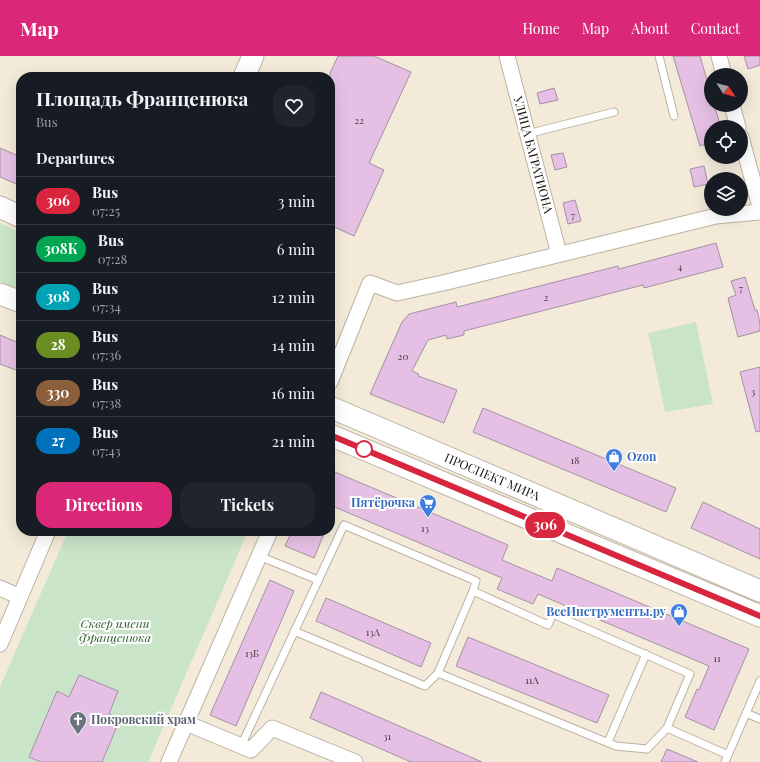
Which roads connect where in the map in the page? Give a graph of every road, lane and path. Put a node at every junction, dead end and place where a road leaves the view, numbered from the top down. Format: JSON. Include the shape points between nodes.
{"nodes":[{"id":1,"x":253,"y":56,"type":"edge"},
{"id":2,"x":507,"y":56,"type":"edge"},
{"id":3,"x":659,"y":56,"type":"edge"},
{"id":4,"x":719,"y":56,"type":"edge"},
{"id":5,"x":722,"y":68,"type":"edge"},
{"id":6,"x":246,"y":72,"type":"edge"},
{"id":7,"x":614,"y":112,"type":"dead end"},
{"id":8,"x":674,"y":116,"type":"dead end"},
{"id":9,"x":527,"y":134,"type":"junction"},
{"id":10,"x":748,"y":163,"type":"edge"},
{"id":11,"x":760,"y":207,"type":"edge"},
{"id":12,"x":0,"y":208,"type":"edge"},
{"id":13,"x":760,"y":212,"type":"edge"},
{"id":14,"x":16,"y":215,"type":"edge"},
{"id":15,"x":559,"y":254,"type":"junction"},
{"id":16,"x":0,"y":294,"type":"edge"},
{"id":17,"x":16,"y":300,"type":"edge"},
{"id":18,"x":335,"y":370,"type":"edge"},
{"id":19,"x":335,"y":409,"type":"edge"},
{"id":20,"x":335,"y":437,"type":"edge"},
{"id":21,"x":46,"y":536,"type":"edge"},
{"id":22,"x":268,"y":536,"type":"edge"},
{"id":23,"x":259,"y":556,"type":"junction"},
{"id":24,"x":318,"y":580,"type":"junction"},
{"id":25,"x":0,"y":588,"type":"edge"},
{"id":26,"x":473,"y":591,"type":"junction"},
{"id":27,"x":760,"y":591,"type":"edge"},
{"id":28,"x":20,"y":597,"type":"junction"},
{"id":29,"x":760,"y":616,"type":"edge"},
{"id":30,"x":294,"y":631,"type":"junction"},
{"id":31,"x":0,"y":644,"type":"edge"},
{"id":32,"x":646,"y":654,"type":"junction"},
{"id":33,"x":438,"y":673,"type":"junction"},
{"id":34,"x":760,"y":681,"type":"edge"},
{"id":35,"x":746,"y":713,"type":"junction"},
{"id":36,"x":760,"y":719,"type":"edge"},
{"id":37,"x":186,"y":723,"type":"junction"},
{"id":38,"x":667,"y":728,"type":"junction"},
{"id":39,"x":608,"y":742,"type":"junction"},
{"id":40,"x":241,"y":746,"type":"junction"},
{"id":41,"x":727,"y":759,"type":"edge"},
{"id":42,"x":169,"y":762,"type":"edge"},
{"id":43,"x":355,"y":762,"type":"edge"}],
"edges":[{"from":1,"to":6,"type":"main road"},
{"from":2,"to":9,"type":"street","name":"УЛИЦА БАГРАТИОНА"},
{"from":3,"to":8,"type":"lane"},
{"from":4,"to":5,"type":"street"},
{"from":7,"to":9,"type":"lane"},
{"from":9,"to":15,"type":"street","name":"УЛИЦА БАГРАТИОНА"},
{"from":10,"to":11,"type":"street"},
{"from":12,"to":14,"type":"main road"},
{"from":13,"to":15,"type":"street","via":[[716,216]]},
{"from":15,"to":18,"type":"street","via":[[397,293],[370,283]]},
{"from":16,"to":17,"type":"main road"},
{"from":19,"to":27,"type":"main road","name":"ПРОСПЕКТ МИРА"},
{"from":20,"to":29,"type":"main road","name":"ПРОСПЕКТ МИРА"},
{"from":21,"to":28,"type":"street"},
{"from":22,"to":23,"type":"street"},
{"from":23,"to":24,"type":"lane"},
{"from":23,"to":37,"type":"street"},
{"from":24,"to":26,"type":"lane","via":[[344,525],[476,581]]},
{"from":24,"to":30,"type":"lane"},
{"from":25,"to":28,"type":"street"},
{"from":26,"to":32,"type":"lane","via":[[548,625],[553,614]]},
{"from":26,"to":33,"type":"lane"},
{"from":28,"to":31,"type":"street"},
{"from":30,"to":33,"type":"lane","via":[[425,686]]},
{"from":30,"to":40,"type":"lane"},
{"from":32,"to":38,"type":"lane","via":[[690,674]]},
{"from":32,"to":39,"type":"lane"},
{"from":33,"to":39,"type":"lane"},
{"from":34,"to":35,"type":"lane"},
{"from":35,"to":36,"type":"lane"},
{"from":35,"to":41,"type":"lane"},
{"from":37,"to":40,"type":"street"},
{"from":37,"to":42,"type":"street"},
{"from":38,"to":39,"type":"lane","via":[[647,749],[616,746]]},
{"from":38,"to":41,"type":"lane"},
{"from":40,"to":43,"type":"street","via":[[251,750],[272,728]]}]}
